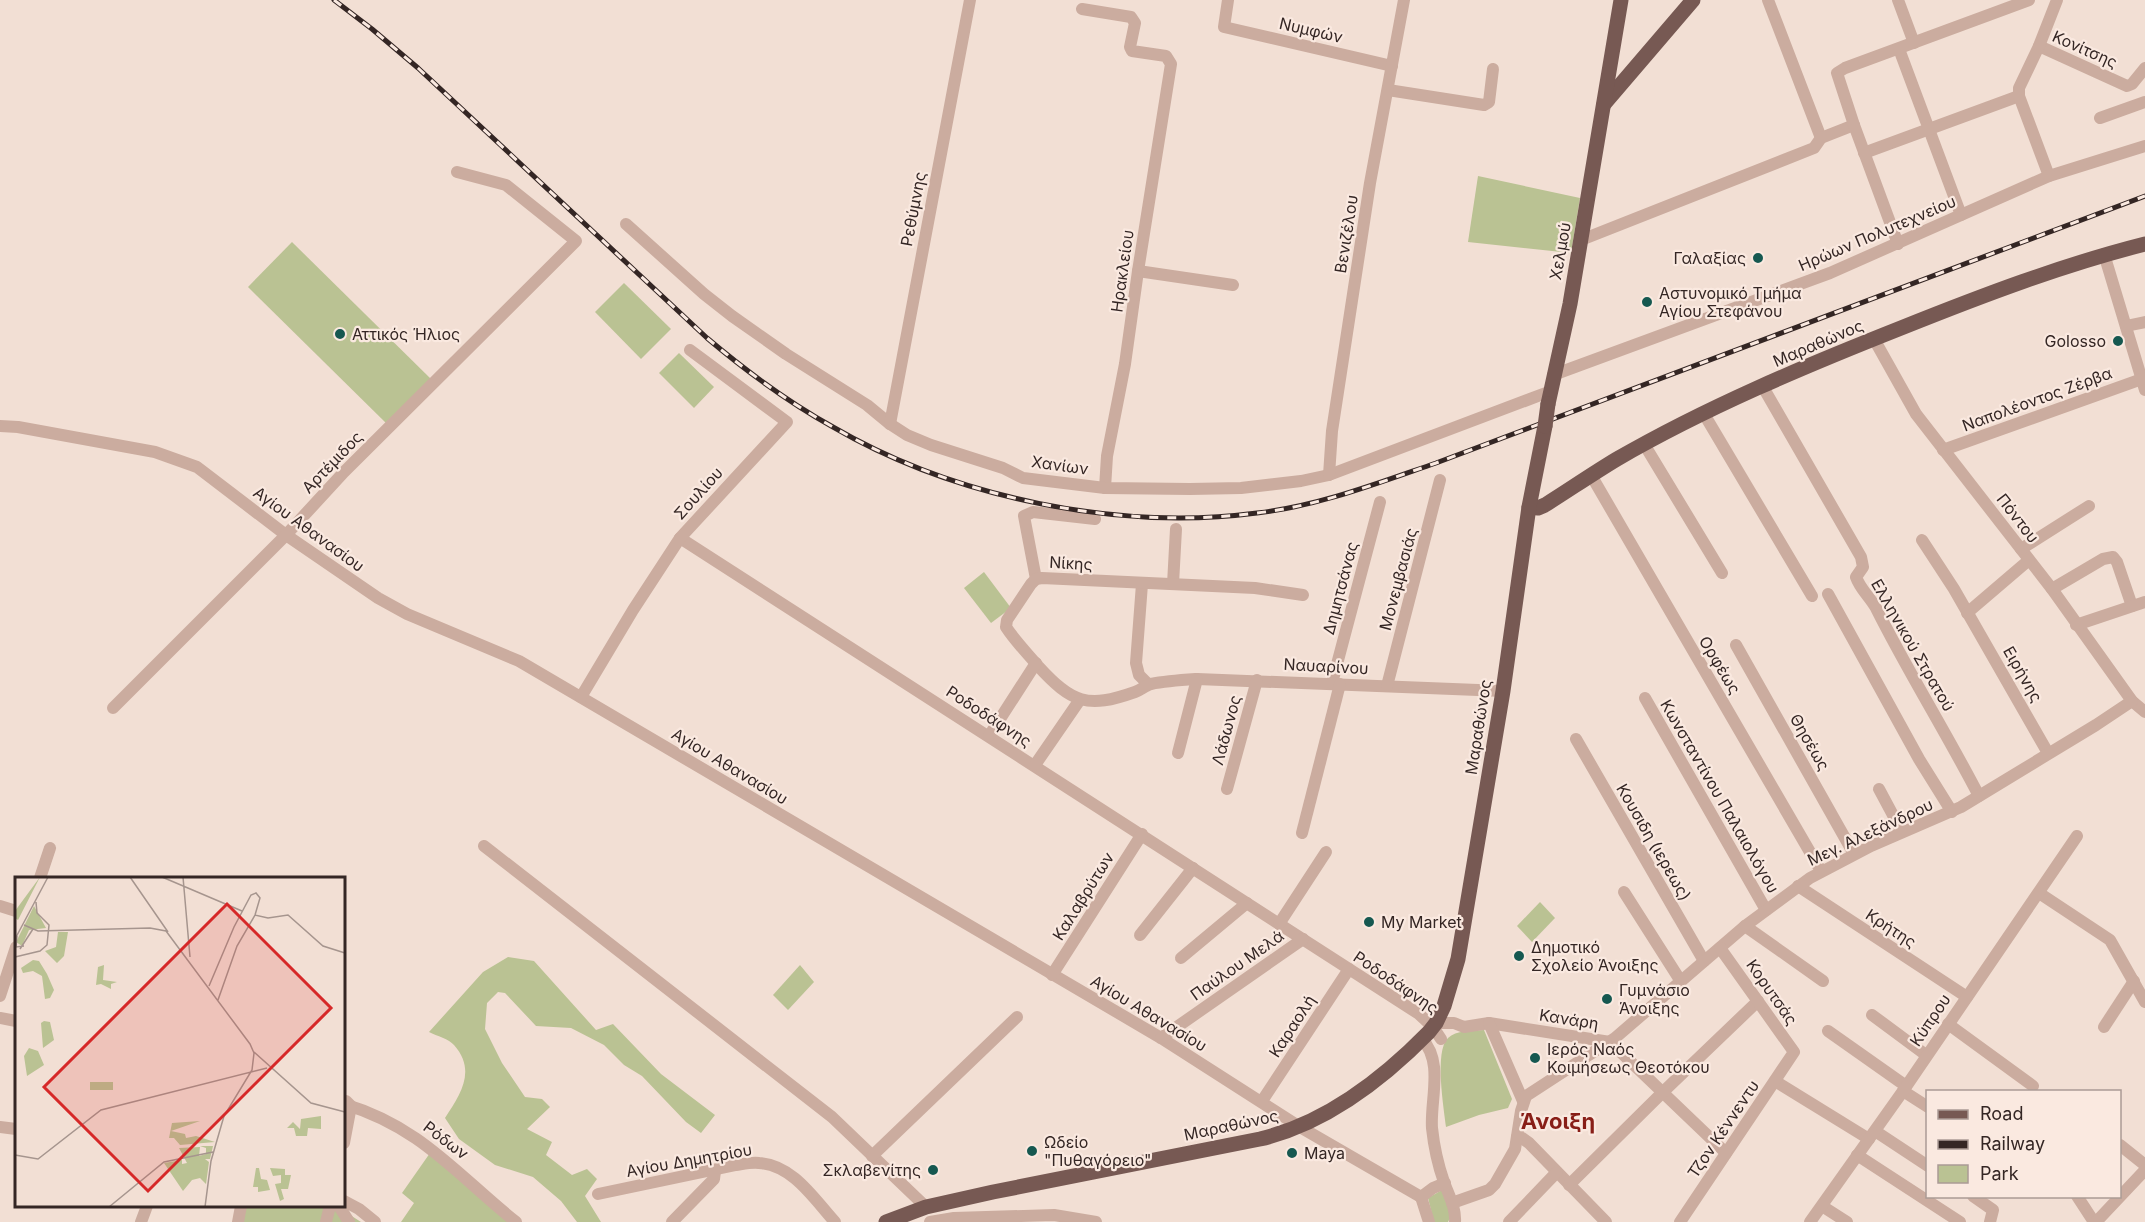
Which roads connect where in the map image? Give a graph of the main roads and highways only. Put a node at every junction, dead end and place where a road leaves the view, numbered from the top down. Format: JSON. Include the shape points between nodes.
{"nodes":[{"id":1,"x":1621,"y":0,"type":"edge"},
{"id":2,"x":1693,"y":0,"type":"edge"},
{"id":3,"x":1604,"y":104,"type":"junction"},
{"id":4,"x":2145,"y":244,"type":"edge"},
{"id":5,"x":1528,"y":507,"type":"junction"},
{"id":6,"x":886,"y":1222,"type":"edge"}],
"edges":[{"from":1,"to":3,"type":"main road","name":"Χελμού"},
{"from":2,"to":3,"type":"main road"},
{"from":3,"to":5,"type":"main road","name":"Χελμού","bridge":true,"via":[[1570,304]]},
{"from":4,"to":5,"type":"main road","name":"Μαραθώνος","via":[[2104,254],[1955,306],[1874,339],[1704,414],[1644,444],[1545,505]]},
{"from":5,"to":6,"type":"main road","name":"Μαραθώνος","via":[[1503,691],[1458,959],[1437,1030],[1353,1096],[1300,1127],[1260,1139],[926,1207]]}]}
